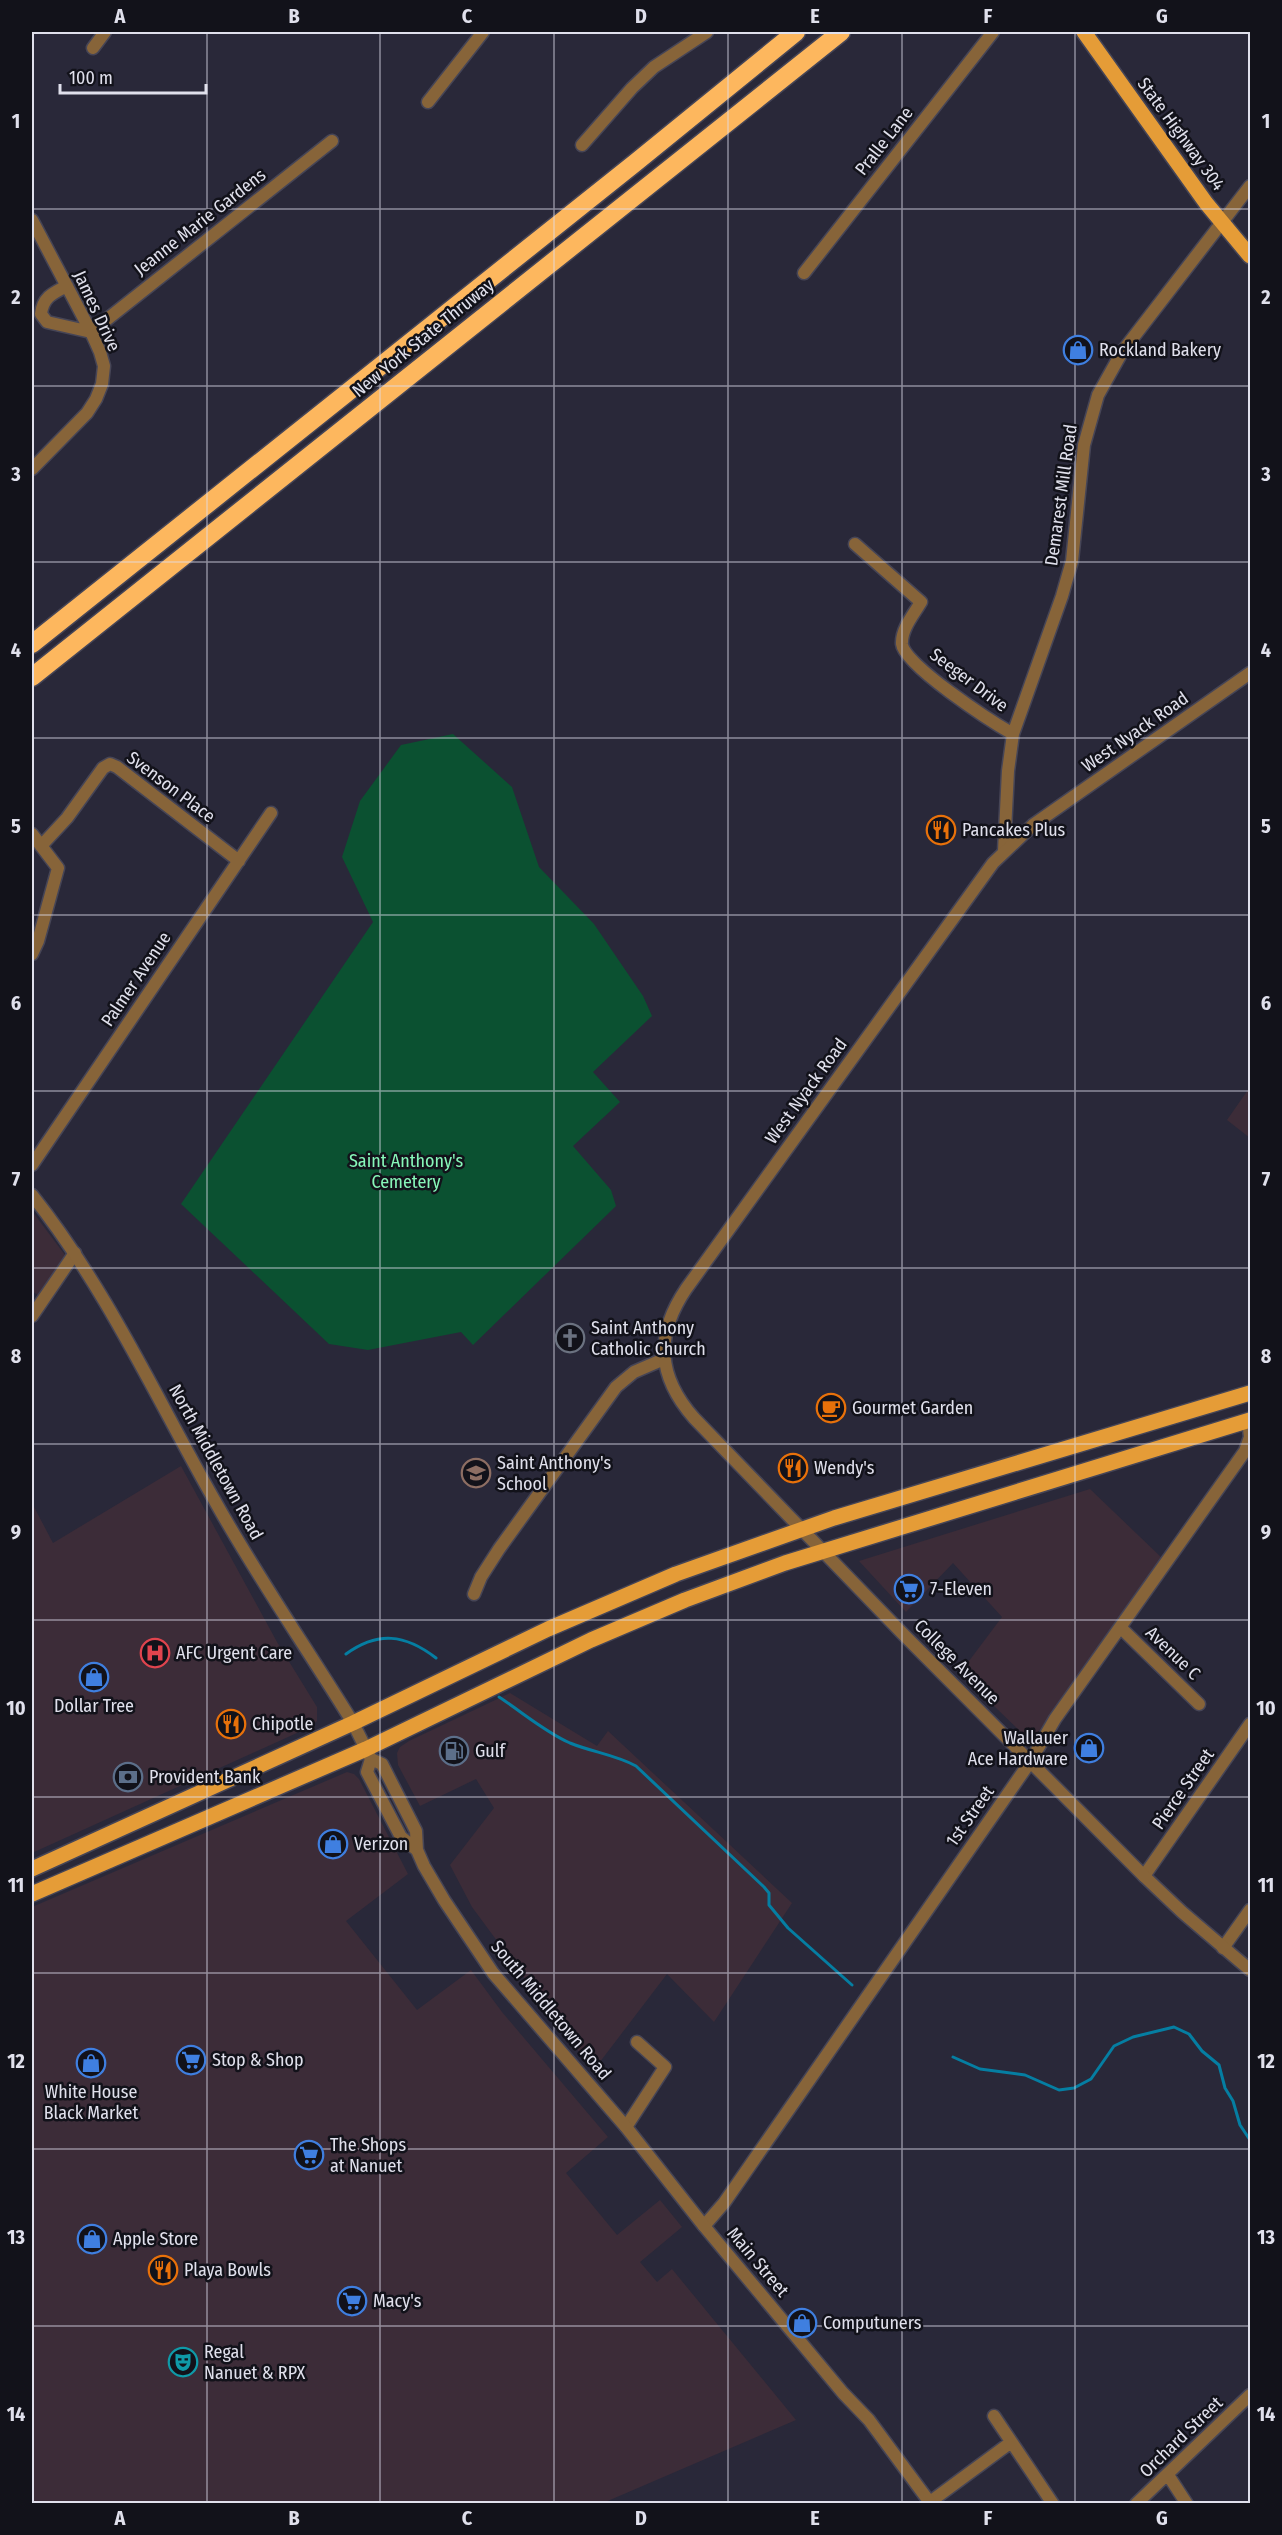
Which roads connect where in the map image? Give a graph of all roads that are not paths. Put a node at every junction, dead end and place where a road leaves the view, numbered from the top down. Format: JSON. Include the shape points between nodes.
{"nodes":[{"id":1,"x":105,"y":32,"type":"edge"},
{"id":2,"x":483,"y":32,"type":"edge"},
{"id":3,"x":707,"y":32,"type":"edge"},
{"id":4,"x":796,"y":32,"type":"edge"},
{"id":5,"x":841,"y":32,"type":"edge"},
{"id":6,"x":993,"y":32,"type":"edge"},
{"id":7,"x":1084,"y":32,"type":"edge"},
{"id":8,"x":93,"y":48,"type":"dead end"},
{"id":9,"x":428,"y":102,"type":"dead end"},
{"id":10,"x":332,"y":141,"type":"dead end"},
{"id":11,"x":582,"y":146,"type":"dead end"},
{"id":12,"x":1251,"y":186,"type":"edge"},
{"id":13,"x":32,"y":220,"type":"edge"},
{"id":14,"x":1222,"y":224,"type":"junction"},
{"id":15,"x":1251,"y":256,"type":"edge"},
{"id":16,"x":804,"y":273,"type":"dead end"},
{"id":17,"x":67,"y":286,"type":"junction"},
{"id":18,"x":91,"y":332,"type":"junction"},
{"id":19,"x":32,"y":469,"type":"edge"},
{"id":20,"x":855,"y":544,"type":"dead end"},
{"id":21,"x":32,"y":644,"type":"edge"},
{"id":22,"x":1251,"y":673,"type":"edge"},
{"id":23,"x":32,"y":677,"type":"edge"},
{"id":24,"x":1013,"y":734,"type":"junction"},
{"id":25,"x":271,"y":813,"type":"dead end"},
{"id":26,"x":32,"y":834,"type":"edge"},
{"id":27,"x":41,"y":846,"type":"junction"},
{"id":28,"x":1004,"y":851,"type":"junction"},
{"id":29,"x":239,"y":861,"type":"junction"},
{"id":30,"x":32,"y":954,"type":"edge"},
{"id":31,"x":32,"y":1166,"type":"edge"},
{"id":32,"x":32,"y":1195,"type":"edge"},
{"id":33,"x":75,"y":1253,"type":"junction"},
{"id":34,"x":32,"y":1316,"type":"edge"},
{"id":35,"x":664,"y":1359,"type":"junction"},
{"id":36,"x":1251,"y":1393,"type":"edge"},
{"id":37,"x":1249,"y":1420,"type":"edge"},
{"id":38,"x":801,"y":1528,"type":"junction"},
{"id":39,"x":823,"y":1551,"type":"junction"},
{"id":40,"x":474,"y":1594,"type":"dead end"},
{"id":41,"x":1121,"y":1628,"type":"junction"},
{"id":42,"x":1199,"y":1704,"type":"dead end"},
{"id":43,"x":353,"y":1723,"type":"junction"},
{"id":44,"x":1251,"y":1724,"type":"edge"},
{"id":45,"x":369,"y":1754,"type":"junction"},
{"id":46,"x":1030,"y":1762,"type":"junction"},
{"id":47,"x":32,"y":1869,"type":"edge"},
{"id":48,"x":1144,"y":1876,"type":"junction"},
{"id":49,"x":32,"y":1894,"type":"edge"},
{"id":50,"x":1251,"y":1910,"type":"edge"},
{"id":51,"x":1223,"y":1948,"type":"junction"},
{"id":52,"x":1251,"y":1970,"type":"edge"},
{"id":53,"x":637,"y":2042,"type":"dead end"},
{"id":54,"x":626,"y":2127,"type":"junction"},
{"id":55,"x":704,"y":2226,"type":"junction"},
{"id":56,"x":1251,"y":2395,"type":"edge"},
{"id":57,"x":994,"y":2416,"type":"dead end"},
{"id":58,"x":1010,"y":2443,"type":"junction"},
{"id":59,"x":1168,"y":2475,"type":"junction"},
{"id":60,"x":931,"y":2503,"type":"edge"},
{"id":61,"x":1053,"y":2504,"type":"edge"},
{"id":62,"x":1136,"y":2504,"type":"edge"},
{"id":63,"x":1187,"y":2504,"type":"edge"}],
"edges":[{"from":1,"to":8,"type":"street"},
{"from":2,"to":9,"type":"street"},
{"from":3,"to":11,"type":"street","via":[[654,67]]},
{"from":4,"to":21,"type":"highway","name":"New York State Thruway"},
{"from":5,"to":23,"type":"highway","name":"New York State Thruway"},
{"from":6,"to":16,"type":"street","name":"Pralle Lane"},
{"from":7,"to":14,"type":"main road","name":"State Highway 304"},
{"from":10,"to":18,"type":"street","name":"Jeanne Marie Gardens"},
{"from":12,"to":14,"type":"street","name":"Demarest Mill Road"},
{"from":13,"to":17,"type":"street","name":"James Drive"},
{"from":14,"to":15,"type":"main road","name":"State Highway 304"},
{"from":14,"to":24,"type":"street","name":"Demarest Mill Road","via":[[1133,337],[1098,395],[1084,445],[1072,561]]},
{"from":17,"to":18,"type":"street","name":"James Drive"},
{"from":17,"to":18,"type":"street","via":[[49,295],[41,314],[47,322]]},
{"from":18,"to":19,"type":"street","name":"James Drive","via":[[104,366],[96,399]]},
{"from":20,"to":24,"type":"street","name":"Seeger Drive","via":[[921,602],[903,633],[902,645],[907,655],[985,717]]},
{"from":22,"to":28,"type":"street","name":"West Nyack Road","via":[[1033,825]]},
{"from":24,"to":28,"type":"street","name":"Demarest Mill Road"},
{"from":25,"to":29,"type":"street","name":"Palmer Avenue"},
{"from":26,"to":27,"type":"street"},
{"from":27,"to":29,"type":"street","name":"Svenson Place","via":[[110,764]]},
{"from":27,"to":30,"type":"street","via":[[58,868],[58,876]]},
{"from":28,"to":35,"type":"street","name":"West Nyack Road","via":[[686,1289],[668,1323]]},
{"from":29,"to":31,"type":"street","name":"Palmer Avenue"},
{"from":32,"to":33,"type":"street","name":"North Middletown Road"},
{"from":33,"to":34,"type":"street"},
{"from":33,"to":43,"type":"street","name":"North Middletown Road","via":[[113,1312],[217,1505]]},
{"from":35,"to":38,"type":"street","name":"College Avenue","via":[[673,1390],[686,1408]]},
{"from":35,"to":40,"type":"street","via":[[634,1372],[616,1387],[499,1549]]},
{"from":36,"to":38,"type":"main road"},
{"from":37,"to":39,"type":"main road"},
{"from":37,"to":41,"type":"street","name":"1st Street","via":[[1250,1437],[1245,1451]]},
{"from":38,"to":39,"type":"street","name":"College Avenue"},
{"from":38,"to":43,"type":"main road","via":[[602,1605]]},
{"from":39,"to":45,"type":"main road","via":[[654,1612]]},
{"from":39,"to":46,"type":"street","name":"College Avenue"},
{"from":41,"to":42,"type":"street","name":"Avenue C"},
{"from":41,"to":46,"type":"street","name":"1st Street","via":[[1055,1719]]},
{"from":43,"to":45,"type":"street","name":"North Middletown Road"},
{"from":43,"to":47,"type":"main road"},
{"from":44,"to":48,"type":"street","name":"Pierce Street"},
{"from":45,"to":49,"type":"main road"},
{"from":45,"to":54,"type":"street","name":"South Middletown Road","via":[[382,1764],[416,1831],[417,1850],[444,1900],[497,1978]]},
{"from":46,"to":48,"type":"street","name":"College Avenue"},
{"from":46,"to":55,"type":"street","name":"1st Street","via":[[724,2203]]},
{"from":48,"to":51,"type":"street","name":"College Avenue"},
{"from":50,"to":51,"type":"street"},
{"from":51,"to":52,"type":"street","name":"College Avenue"},
{"from":53,"to":54,"type":"street","via":[[666,2067]]},
{"from":54,"to":55,"type":"street","name":"Main Street"},
{"from":55,"to":60,"type":"street","name":"Main Street","via":[[869,2420]]},
{"from":56,"to":59,"type":"street","name":"Orchard Street"},
{"from":57,"to":58,"type":"street"},
{"from":58,"to":60,"type":"street"},
{"from":58,"to":61,"type":"street"},
{"from":59,"to":62,"type":"street","name":"Orchard Street"},
{"from":59,"to":63,"type":"street"}]}
